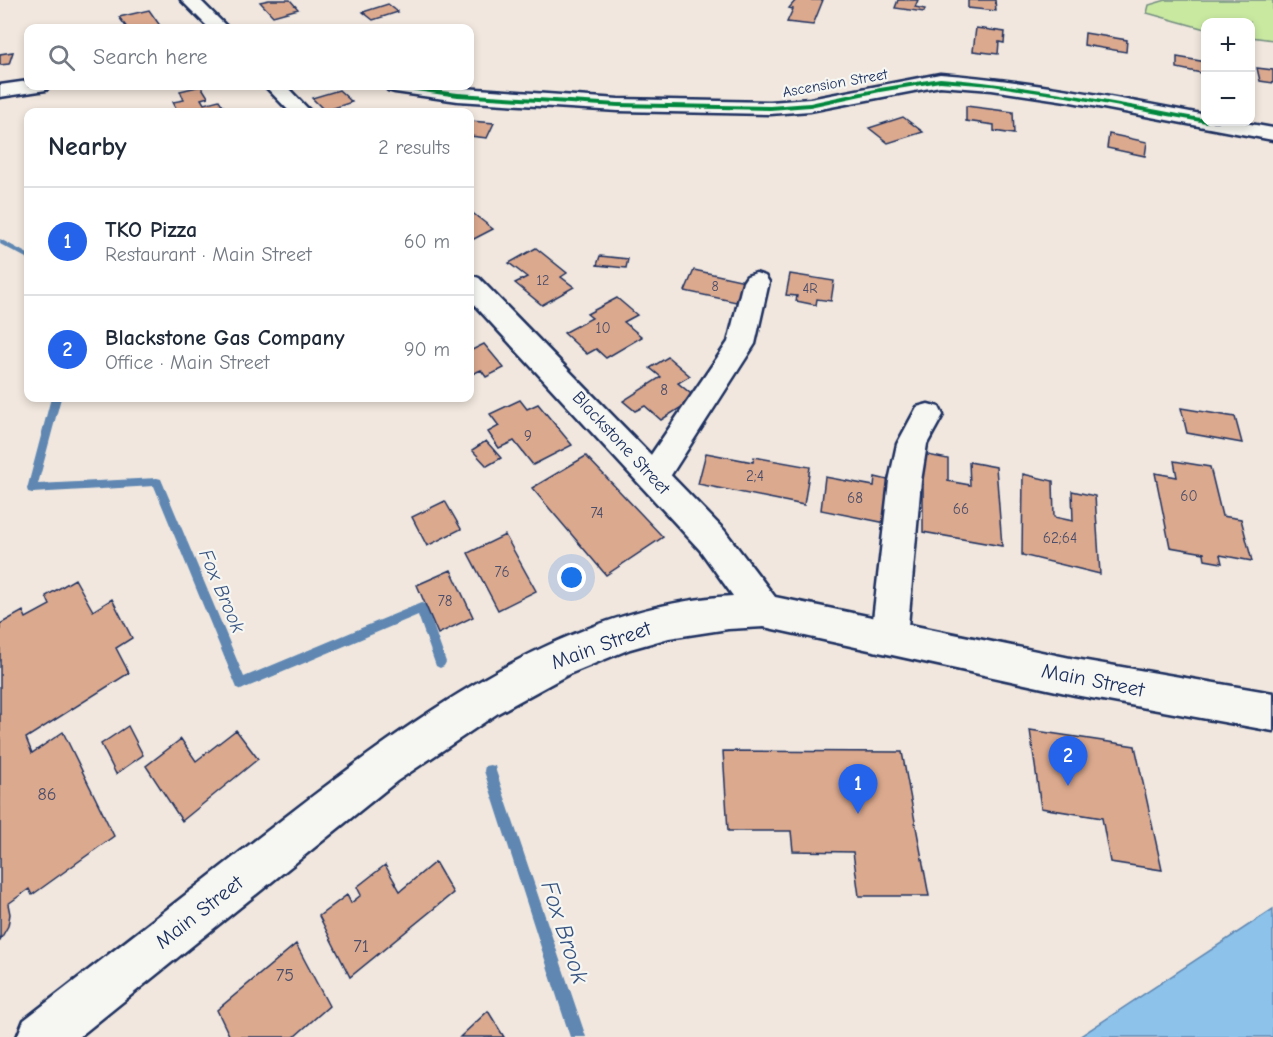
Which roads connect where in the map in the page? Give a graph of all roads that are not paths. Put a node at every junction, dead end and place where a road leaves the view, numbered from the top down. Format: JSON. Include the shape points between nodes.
{"nodes":[{"id":1,"x":190,"y":0,"type":"edge"},
{"id":2,"x":215,"y":24,"type":"edge"},
{"id":3,"x":24,"y":88,"type":"edge"},
{"id":4,"x":279,"y":90,"type":"edge"},
{"id":5,"x":423,"y":90,"type":"edge"},
{"id":6,"x":0,"y":91,"type":"edge"},
{"id":7,"x":298,"y":108,"type":"edge"},
{"id":8,"x":1201,"y":120,"type":"edge"},
{"id":9,"x":1232,"y":126,"type":"edge"},
{"id":10,"x":1273,"y":134,"type":"edge"},
{"id":11,"x":756,"y":282,"type":"dead end"},
{"id":12,"x":474,"y":288,"type":"edge"},
{"id":13,"x":928,"y":415,"type":"dead end"},
{"id":14,"x":653,"y":477,"type":"junction"},
{"id":15,"x":764,"y":611,"type":"junction"},
{"id":16,"x":889,"y":637,"type":"junction"},
{"id":17,"x":1273,"y":712,"type":"edge"},
{"id":18,"x":41,"y":1037,"type":"edge"}],
"edges":[{"from":1,"to":2,"type":"main road"},
{"from":3,"to":6,"type":"main road"},
{"from":4,"to":7,"type":"main road"},
{"from":5,"to":8,"type":"main road","name":"Ascension Street","via":[[618,105],[770,108],[810,105],[940,80],[1066,94]]},
{"from":9,"to":10,"type":"main road","name":"Ascension Street"},
{"from":11,"to":14,"type":"main road","via":[[741,344]]},
{"from":12,"to":14,"type":"main road","name":"Blackstone Street"},
{"from":13,"to":16,"type":"main road","via":[[912,444],[905,482]]},
{"from":14,"to":15,"type":"main road","name":"Blackstone Street","via":[[712,540]]},
{"from":15,"to":16,"type":"main road","name":"Main Street"},
{"from":15,"to":18,"type":"main road","name":"Main Street","via":[[722,612],[671,620],[610,637],[549,663],[494,694],[383,767]]},
{"from":16,"to":17,"type":"main road","name":"Main Street","via":[[1075,677]]}]}
